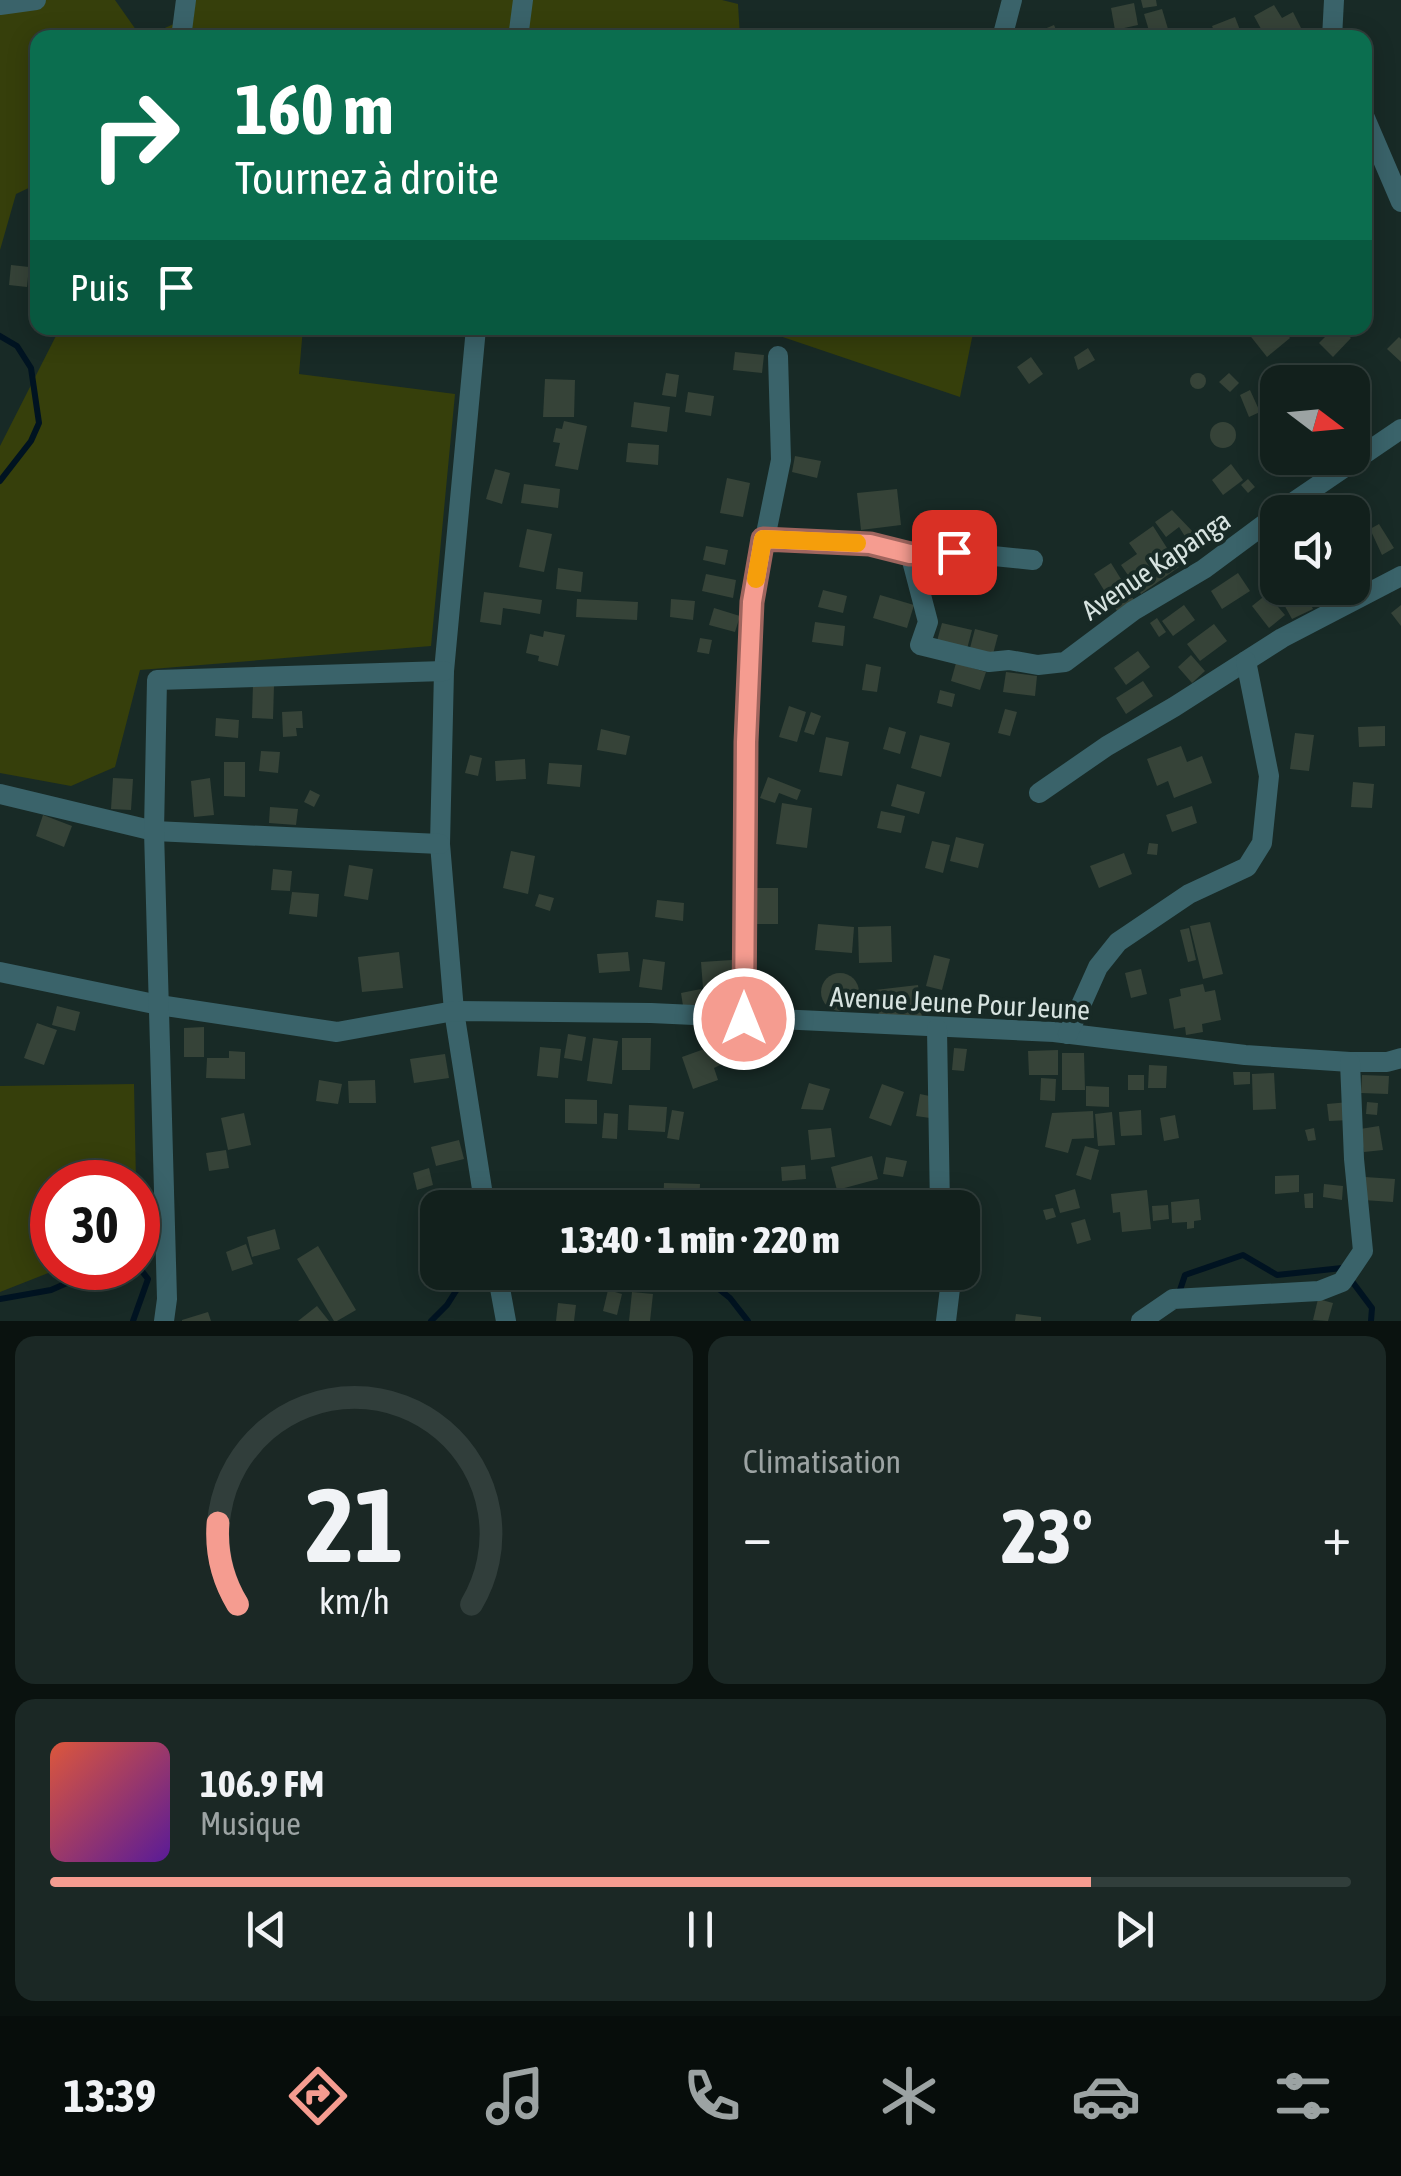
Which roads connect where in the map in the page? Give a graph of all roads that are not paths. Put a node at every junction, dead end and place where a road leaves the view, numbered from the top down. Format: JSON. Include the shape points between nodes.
{"nodes":[{"id":1,"x":36,"y":0,"type":"edge"},
{"id":2,"x":186,"y":0,"type":"edge"},
{"id":3,"x":523,"y":0,"type":"edge"},
{"id":4,"x":1012,"y":0,"type":"edge"},
{"id":5,"x":1334,"y":0,"type":"edge"},
{"id":6,"x":0,"y":4,"type":"edge"},
{"id":7,"x":182,"y":30,"type":"edge"},
{"id":8,"x":519,"y":30,"type":"edge"},
{"id":9,"x":1004,"y":30,"type":"edge"},
{"id":10,"x":1332,"y":30,"type":"edge"},
{"id":11,"x":1372,"y":134,"type":"edge"},
{"id":12,"x":1401,"y":202,"type":"edge"},
{"id":13,"x":475,"y":335,"type":"edge"},
{"id":14,"x":778,"y":356,"type":"dead end"},
{"id":15,"x":1401,"y":429,"type":"edge"},
{"id":16,"x":1304,"y":495,"type":"edge"},
{"id":17,"x":1260,"y":527,"type":"edge"},
{"id":18,"x":763,"y":539,"type":"junction"},
{"id":19,"x":910,"y":554,"type":"junction"},
{"id":20,"x":1033,"y":560,"type":"dead end"},
{"id":21,"x":1401,"y":576,"type":"edge"},
{"id":22,"x":1246,"y":661,"type":"junction"},
{"id":23,"x":444,"y":671,"type":"junction"},
{"id":24,"x":1038,"y":793,"type":"dead end"},
{"id":25,"x":0,"y":794,"type":"edge"},
{"id":26,"x":154,"y":830,"type":"junction"},
{"id":27,"x":440,"y":844,"type":"junction"},
{"id":28,"x":0,"y":972,"type":"edge"},
{"id":29,"x":159,"y":1005,"type":"junction"},
{"id":30,"x":454,"y":1011,"type":"junction"},
{"id":31,"x":744,"y":1019,"type":"junction"},
{"id":32,"x":937,"y":1029,"type":"junction"},
{"id":33,"x":1068,"y":1034,"type":"junction"},
{"id":34,"x":1401,"y":1058,"type":"edge"},
{"id":35,"x":1350,"y":1062,"type":"junction"},
{"id":36,"x":483,"y":1190,"type":"edge"},
{"id":37,"x":940,"y":1190,"type":"edge"},
{"id":38,"x":500,"y":1290,"type":"edge"},
{"id":39,"x":950,"y":1290,"type":"edge"},
{"id":40,"x":164,"y":1321,"type":"edge"},
{"id":41,"x":506,"y":1321,"type":"edge"},
{"id":42,"x":946,"y":1321,"type":"edge"},
{"id":43,"x":1141,"y":1321,"type":"edge"}],
"edges":[{"from":1,"to":6,"type":"street"},
{"from":2,"to":7,"type":"street"},
{"from":3,"to":8,"type":"street"},
{"from":4,"to":9,"type":"street"},
{"from":5,"to":10,"type":"street"},
{"from":11,"to":12,"type":"street"},
{"from":13,"to":23,"type":"street"},
{"from":14,"to":18,"type":"street","via":[[781,460]]},
{"from":15,"to":16,"type":"street","name":"Avenue Kapanga"},
{"from":17,"to":19,"type":"street","name":"Avenue Kapanga","via":[[1066,662],[1038,665],[989,662],[920,645],[926,603]]},
{"from":18,"to":19,"type":"street","via":[[870,544]]},
{"from":18,"to":31,"type":"street","via":[[752,602],[746,742]]},
{"from":19,"to":20,"type":"street"},
{"from":21,"to":22,"type":"street"},
{"from":22,"to":24,"type":"street"},
{"from":22,"to":33,"type":"street","via":[[1269,776],[1262,843],[1247,867],[1189,894],[1118,942],[1098,967]]},
{"from":23,"to":26,"type":"street","via":[[156,680]]},
{"from":23,"to":27,"type":"street"},
{"from":25,"to":26,"type":"street"},
{"from":26,"to":27,"type":"street"},
{"from":26,"to":29,"type":"street"},
{"from":27,"to":30,"type":"street"},
{"from":28,"to":29,"type":"street","name":"Avenue Jeune Pour Jeune"},
{"from":29,"to":30,"type":"street","name":"Avenue Jeune Pour Jeune","via":[[337,1032]]},
{"from":29,"to":40,"type":"street"},
{"from":30,"to":31,"type":"street","name":"Avenue Jeune Pour Jeune"},
{"from":30,"to":36,"type":"street"},
{"from":31,"to":32,"type":"street","name":"Avenue Jeune Pour Jeune"},
{"from":32,"to":33,"type":"street","name":"Avenue Jeune Pour Jeune"},
{"from":32,"to":37,"type":"street"},
{"from":33,"to":35,"type":"street","name":"Avenue Jeune Pour Jeune"},
{"from":34,"to":35,"type":"street","name":"Avenue Jeune Pour Jeune"},
{"from":35,"to":43,"type":"street","via":[[1363,1251],[1342,1282],[1319,1291],[1173,1299]]},
{"from":38,"to":41,"type":"street"},
{"from":39,"to":42,"type":"street"}]}
